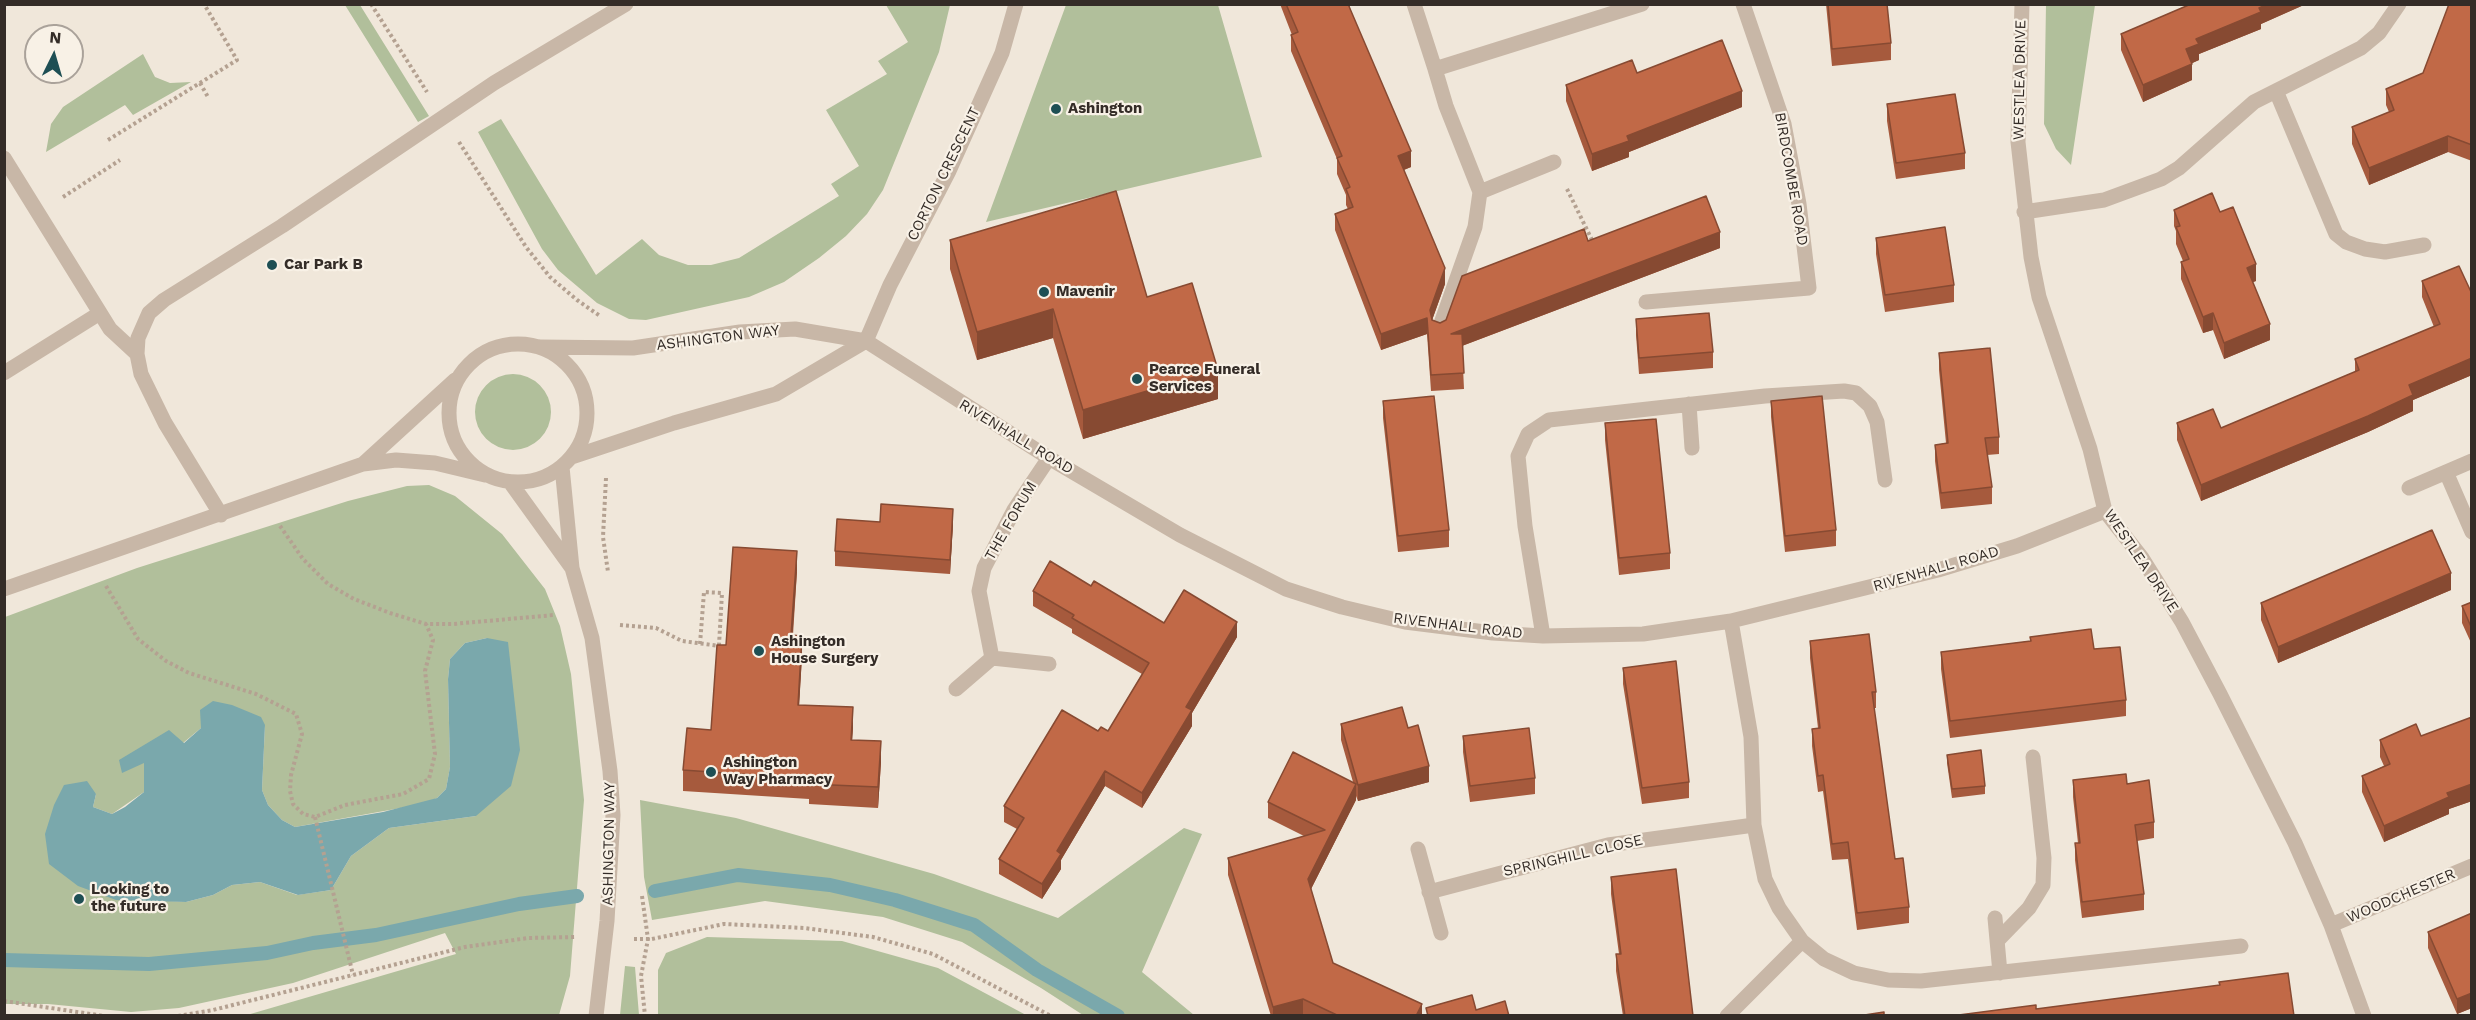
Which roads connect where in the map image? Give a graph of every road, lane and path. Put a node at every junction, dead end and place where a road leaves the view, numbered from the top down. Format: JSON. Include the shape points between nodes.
{"nodes":[{"id":1,"x":204,"y":4,"type":"edge"},
{"id":2,"x":371,"y":4,"type":"edge"},
{"id":3,"x":626,"y":4,"type":"edge"},
{"id":4,"x":1016,"y":4,"type":"edge"},
{"id":5,"x":1414,"y":4,"type":"edge"},
{"id":6,"x":1642,"y":4,"type":"edge"},
{"id":7,"x":1743,"y":4,"type":"edge"},
{"id":8,"x":2022,"y":4,"type":"edge"},
{"id":9,"x":2399,"y":4,"type":"edge"},
{"id":10,"x":1435,"y":69,"type":"junction"},
{"id":11,"x":200,"y":83,"type":"junction"},
{"id":12,"x":2276,"y":91,"type":"junction"},
{"id":13,"x":208,"y":97,"type":"dead end"},
{"id":14,"x":444,"y":118,"type":"junction"},
{"id":15,"x":108,"y":140,"type":"dead end"},
{"id":16,"x":4,"y":158,"type":"edge"},
{"id":17,"x":1554,"y":162,"type":"joint"},
{"id":18,"x":1480,"y":192,"type":"junction"},
{"id":19,"x":2024,"y":212,"type":"junction"},
{"id":20,"x":2424,"y":245,"type":"dead end"},
{"id":21,"x":1598,"y":252,"type":"edge"},
{"id":22,"x":1646,"y":302,"type":"dead end"},
{"id":23,"x":100,"y":313,"type":"junction"},
{"id":24,"x":609,"y":320,"type":"dead end"},
{"id":25,"x":1438,"y":329,"type":"edge"},
{"id":26,"x":866,"y":341,"type":"junction"},
{"id":27,"x":540,"y":347,"type":"junction"},
{"id":28,"x":136,"y":354,"type":"junction"},
{"id":29,"x":4,"y":373,"type":"edge"},
{"id":30,"x":459,"y":375,"type":"junction"},
{"id":31,"x":1689,"y":404,"type":"junction"},
{"id":32,"x":1692,"y":448,"type":"dead end"},
{"id":33,"x":1049,"y":458,"type":"junction"},
{"id":34,"x":2472,"y":461,"type":"edge"},
{"id":35,"x":567,"y":462,"type":"junction"},
{"id":36,"x":363,"y":464,"type":"junction"},
{"id":37,"x":609,"y":472,"type":"dead end"},
{"id":38,"x":2446,"y":472,"type":"junction"},
{"id":39,"x":485,"y":475,"type":"junction"},
{"id":40,"x":1885,"y":480,"type":"dead end"},
{"id":41,"x":510,"y":482,"type":"junction"},
{"id":42,"x":2409,"y":488,"type":"dead end"},
{"id":43,"x":266,"y":499,"type":"junction"},
{"id":44,"x":2104,"y":511,"type":"junction"},
{"id":45,"x":221,"y":515,"type":"junction"},
{"id":46,"x":2472,"y":531,"type":"edge"},
{"id":47,"x":91,"y":559,"type":"junction"},
{"id":48,"x":572,"y":568,"type":"junction"},
{"id":49,"x":608,"y":577,"type":"dead end"},
{"id":50,"x":4,"y":588,"type":"edge"},
{"id":51,"x":585,"y":612,"type":"junction"},
{"id":52,"x":614,"y":616,"type":"dead end"},
{"id":53,"x":1731,"y":621,"type":"junction"},
{"id":54,"x":426,"y":624,"type":"junction"},
{"id":55,"x":616,"y":626,"type":"junction"},
{"id":56,"x":617,"y":636,"type":"dead end"},
{"id":57,"x":1543,"y":636,"type":"junction"},
{"id":58,"x":700,"y":644,"type":"junction"},
{"id":59,"x":719,"y":645,"type":"junction"},
{"id":60,"x":727,"y":646,"type":"edge"},
{"id":61,"x":992,"y":658,"type":"junction"},
{"id":62,"x":1049,"y":664,"type":"dead end"},
{"id":63,"x":956,"y":689,"type":"dead end"},
{"id":64,"x":2034,"y":757,"type":"dead end"},
{"id":65,"x":315,"y":818,"type":"junction"},
{"id":66,"x":1754,"y":825,"type":"junction"},
{"id":67,"x":1418,"y":849,"type":"dead end"},
{"id":68,"x":2472,"y":866,"type":"edge"},
{"id":69,"x":641,"y":892,"type":"dead end"},
{"id":70,"x":1429,"y":892,"type":"junction"},
{"id":71,"x":1995,"y":918,"type":"dead end"},
{"id":72,"x":2331,"y":925,"type":"junction"},
{"id":73,"x":1441,"y":933,"type":"dead end"},
{"id":74,"x":1802,"y":941,"type":"junction"},
{"id":75,"x":1997,"y":941,"type":"junction"},
{"id":76,"x":2241,"y":946,"type":"dead end"},
{"id":77,"x":2000,"y":973,"type":"junction"},
{"id":78,"x":353,"y":975,"type":"dead end"},
{"id":79,"x":4,"y":1001,"type":"edge"},
{"id":80,"x":104,"y":1016,"type":"edge"},
{"id":81,"x":596,"y":1016,"type":"edge"},
{"id":82,"x":645,"y":1016,"type":"edge"},
{"id":83,"x":1727,"y":1016,"type":"edge"},
{"id":84,"x":2364,"y":1016,"type":"edge"}],
"edges":[{"from":1,"to":11,"type":"path","via":[[237,60]]},
{"from":2,"to":14,"type":"path"},
{"from":3,"to":14,"type":"street","via":[[494,83]]},
{"from":4,"to":26,"type":"street","name":"CORTON CRESCENT","via":[[1002,53]]},
{"from":5,"to":10,"type":"street"},
{"from":6,"to":10,"type":"street"},
{"from":7,"to":22,"type":"street","name":"BIRDCOMBE ROAD","via":[[1784,124],[1809,288]]},
{"from":8,"to":19,"type":"street","name":"WESTLEA DRIVE","via":[[2018,122]]},
{"from":9,"to":12,"type":"street","via":[[2379,33],[2361,48]]},
{"from":10,"to":18,"type":"street"},
{"from":11,"to":13,"type":"path"},
{"from":11,"to":15,"type":"path"},
{"from":12,"to":19,"type":"street","via":[[2237,114],[2179,168],[2161,179],[2104,200]]},
{"from":12,"to":20,"type":"street","via":[[2336,234],[2365,249],[2385,252]]},
{"from":14,"to":24,"type":"path","via":[[526,247],[577,300]]},
{"from":14,"to":28,"type":"street","via":[[164,300],[142,324]]},
{"from":16,"to":23,"type":"street"},
{"from":17,"to":18,"type":"street"},
{"from":17,"to":21,"type":"path"},
{"from":18,"to":25,"type":"street","via":[[1475,227]]},
{"from":19,"to":44,"type":"street","name":"WESTLEA DRIVE","via":[[2039,297],[2090,449]]},
{"from":23,"to":28,"type":"street","via":[[110,329]]},
{"from":23,"to":29,"type":"street"},
{"from":26,"to":27,"type":"street","name":"ASHINGTON WAY","via":[[795,329],[740,332],[633,348]]},
{"from":26,"to":33,"type":"street","name":"RIVENHALL ROAD"},
{"from":26,"to":35,"type":"street","via":[[776,394],[674,423]]},
{"from":27,"to":30,"type":"street","via":[[517,343],[495,347],[475,358]]},
{"from":27,"to":35,"type":"street","via":[[560,358],[576,374],[585,394],[585,431]]},
{"from":28,"to":45,"type":"street","via":[[148,391]]},
{"from":30,"to":36,"type":"street"},
{"from":30,"to":39,"type":"street","via":[[448,412],[451,430],[458,448]]},
{"from":31,"to":32,"type":"street"},
{"from":31,"to":40,"type":"street","via":[[1856,393],[1870,406],[1877,422]]},
{"from":31,"to":57,"type":"street","via":[[1549,420],[1528,434],[1518,456]]},
{"from":33,"to":57,"type":"street","name":"RIVENHALL ROAD","via":[[1180,535],[1286,589],[1405,622]]},
{"from":33,"to":61,"type":"street","name":"THE FORUM","via":[[1005,526],[984,568],[979,591]]},
{"from":34,"to":38,"type":"street"},
{"from":35,"to":41,"type":"street","via":[[538,480]]},
{"from":35,"to":48,"type":"street","name":"ASHINGTON WAY"},
{"from":36,"to":39,"type":"street","via":[[396,460],[435,463]]},
{"from":36,"to":43,"type":"street"},
{"from":37,"to":49,"type":"path","via":[[603,505]]},
{"from":38,"to":42,"type":"street"},
{"from":38,"to":46,"type":"street"},
{"from":39,"to":41,"type":"street"},
{"from":41,"to":48,"type":"street","name":"ASHINGTON WAY"},
{"from":43,"to":45,"type":"street"},
{"from":43,"to":54,"type":"path","via":[[286,537],[328,584],[363,603]]},
{"from":44,"to":53,"type":"street","name":"RIVENHALL ROAD","via":[[2017,546],[1938,570]]},
{"from":44,"to":72,"type":"street","name":"WESTLEA DRIVE","via":[[2142,558],[2182,622],[2295,843]]},
{"from":45,"to":47,"type":"street"},
{"from":47,"to":50,"type":"street"},
{"from":47,"to":65,"type":"path","via":[[138,639],[166,661],[189,673],[256,694],[296,714],[302,734],[290,791],[293,804],[303,814]]},
{"from":48,"to":51,"type":"street","name":"ASHINGTON WAY"},
{"from":51,"to":54,"type":"path","via":[[474,624]]},
{"from":51,"to":81,"type":"street","name":"ASHINGTON WAY","via":[[604,708],[613,815],[606,939]]},
{"from":52,"to":55,"type":"path"},
{"from":53,"to":57,"type":"street","name":"RIVENHALL ROAD","via":[[1642,634]]},
{"from":53,"to":66,"type":"street","via":[[1751,736]]},
{"from":54,"to":65,"type":"path","via":[[433,640],[424,671],[435,754],[429,779],[403,794],[345,805]]},
{"from":55,"to":56,"type":"path"},
{"from":55,"to":58,"type":"path","via":[[656,628],[682,641]]},
{"from":58,"to":59,"type":"path"},
{"from":58,"to":59,"type":"path","via":[[704,592],[722,593]]},
{"from":59,"to":60,"type":"path"},
{"from":61,"to":62,"type":"street"},
{"from":61,"to":63,"type":"street"},
{"from":64,"to":75,"type":"street","via":[[2043,885],[2029,908]]},
{"from":65,"to":78,"type":"path"},
{"from":66,"to":70,"type":"street","name":"SPRINGHILL CLOSE","via":[[1608,845]]},
{"from":66,"to":74,"type":"street","via":[[1765,879]]},
{"from":67,"to":70,"type":"street"},
{"from":68,"to":72,"type":"street","name":"WOODCHESTER"},
{"from":69,"to":82,"type":"path","via":[[648,939],[641,976]]},
{"from":70,"to":73,"type":"street"},
{"from":71,"to":75,"type":"street"},
{"from":72,"to":84,"type":"street","name":"WESTLEA DRIVE"},
{"from":74,"to":77,"type":"street","via":[[1824,959],[1854,973],[1888,980],[1921,981]]},
{"from":74,"to":83,"type":"street"},
{"from":75,"to":77,"type":"street"},
{"from":76,"to":77,"type":"street"},
{"from":79,"to":80,"type":"path"}]}
